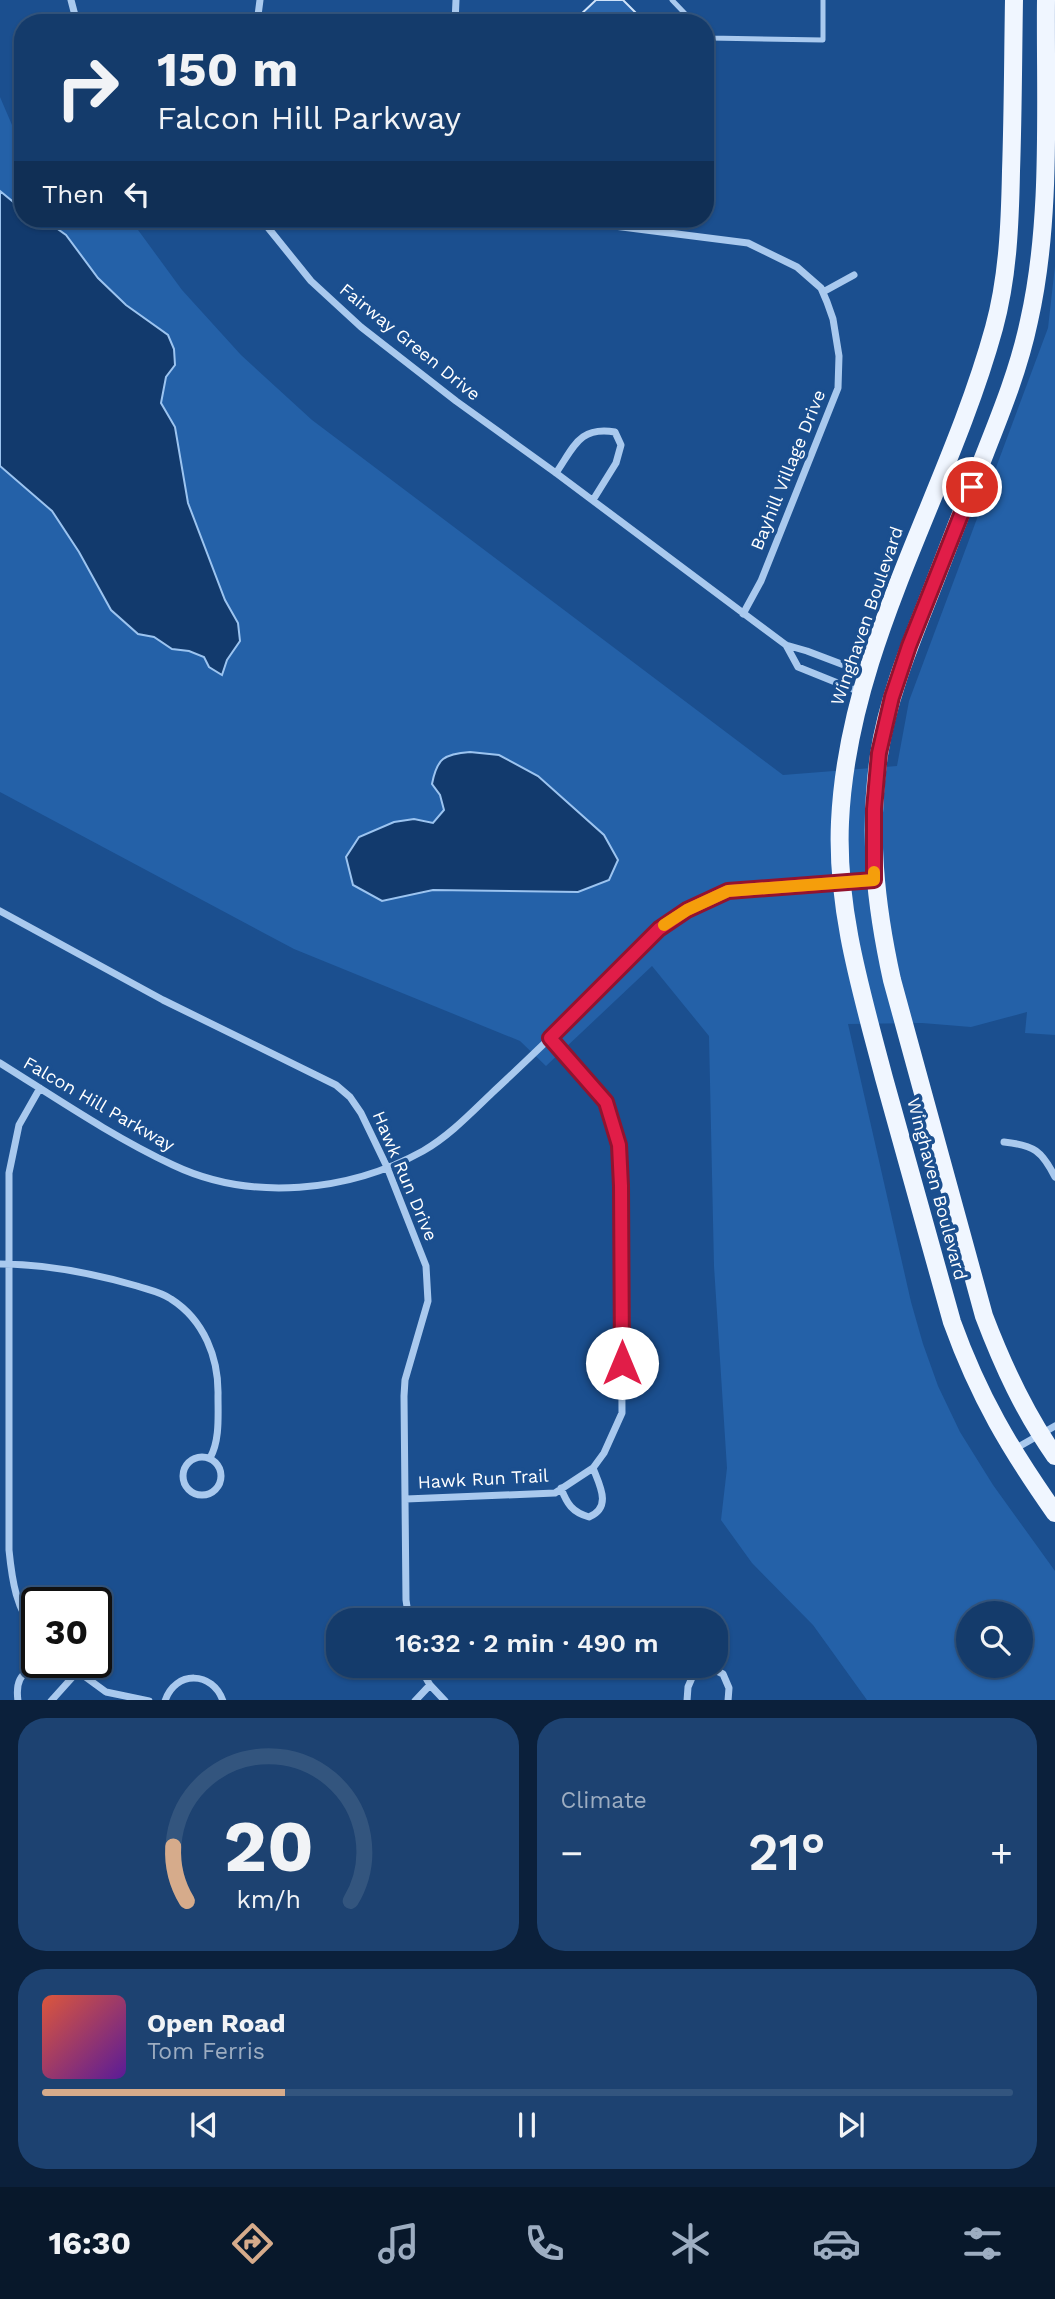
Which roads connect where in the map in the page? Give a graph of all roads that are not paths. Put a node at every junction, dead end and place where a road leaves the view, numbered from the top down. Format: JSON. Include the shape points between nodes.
{"nodes":[{"id":1,"x":672,"y":0,"type":"edge"},
{"id":2,"x":683,"y":0,"type":"edge"},
{"id":3,"x":823,"y":0,"type":"edge"},
{"id":4,"x":1014,"y":0,"type":"edge"},
{"id":5,"x":1046,"y":0,"type":"edge"},
{"id":6,"x":678,"y":6,"type":"junction"},
{"id":7,"x":686,"y":14,"type":"edge"},
{"id":8,"x":714,"y":38,"type":"edge"},
{"id":9,"x":268,"y":228,"type":"edge"},
{"id":10,"x":630,"y":228,"type":"edge"},
{"id":11,"x":854,"y":275,"type":"dead end"},
{"id":12,"x":823,"y":292,"type":"junction"},
{"id":13,"x":556,"y":472,"type":"junction"},
{"id":14,"x":593,"y":500,"type":"junction"},
{"id":15,"x":743,"y":614,"type":"junction"},
{"id":16,"x":786,"y":645,"type":"junction"},
{"id":17,"x":865,"y":673,"type":"junction"},
{"id":18,"x":860,"y":692,"type":"junction"},
{"id":19,"x":874,"y":880,"type":"junction"},
{"id":20,"x":841,"y":883,"type":"junction"},
{"id":21,"x":0,"y":911,"type":"edge"},
{"id":22,"x":550,"y":1038,"type":"junction"},
{"id":23,"x":0,"y":1063,"type":"edge"},
{"id":24,"x":40,"y":1088,"type":"junction"},
{"id":25,"x":1004,"y":1142,"type":"dead end"},
{"id":26,"x":387,"y":1167,"type":"junction"},
{"id":27,"x":1055,"y":1177,"type":"edge"},
{"id":28,"x":0,"y":1264,"type":"edge"},
{"id":29,"x":10,"y":1264,"type":"junction"},
{"id":30,"x":1048,"y":1430,"type":"edge"},
{"id":31,"x":1012,"y":1451,"type":"junction"},
{"id":32,"x":1055,"y":1456,"type":"edge"},
{"id":33,"x":210,"y":1458,"type":"junction"},
{"id":34,"x":593,"y":1468,"type":"junction"},
{"id":35,"x":561,"y":1488,"type":"junction"},
{"id":36,"x":406,"y":1499,"type":"junction"},
{"id":37,"x":1055,"y":1513,"type":"edge"},
{"id":38,"x":21,"y":1607,"type":"edge"},
{"id":39,"x":407,"y":1608,"type":"edge"},
{"id":40,"x":21,"y":1677,"type":"edge"},
{"id":41,"x":71,"y":1678,"type":"edge"},
{"id":42,"x":87,"y":1678,"type":"edge"},
{"id":43,"x":425,"y":1678,"type":"edge"},
{"id":44,"x":429,"y":1685,"type":"junction"},
{"id":45,"x":18,"y":1700,"type":"edge"},
{"id":46,"x":51,"y":1700,"type":"edge"},
{"id":47,"x":149,"y":1700,"type":"edge"},
{"id":48,"x":165,"y":1700,"type":"edge"},
{"id":49,"x":223,"y":1700,"type":"edge"},
{"id":50,"x":415,"y":1700,"type":"edge"},
{"id":51,"x":445,"y":1700,"type":"edge"},
{"id":52,"x":687,"y":1700,"type":"edge"},
{"id":53,"x":728,"y":1700,"type":"edge"}],
"edges":[{"from":1,"to":6,"type":"lane"},
{"from":2,"to":6,"type":"lane"},
{"from":3,"to":8,"type":"lane","via":[[822,40]]},
{"from":4,"to":17,"type":"main road","name":"Winghaven Boulevard","via":[[1010,211],[995,325]]},
{"from":5,"to":19,"type":"main road","name":"Winghaven Boulevard","via":[[1043,214],[1029,322],[1013,378],[892,697],[879,753]]},
{"from":6,"to":7,"type":"lane"},
{"from":9,"to":13,"type":"street","name":"Fairway Green Drive","via":[[311,281],[361,327]]},
{"from":10,"to":12,"type":"street","name":"Bayhill Village Drive","via":[[748,243],[797,267]]},
{"from":11,"to":12,"type":"street"},
{"from":12,"to":15,"type":"street","name":"Bayhill Village Drive","via":[[839,356],[838,387],[761,581]]},
{"from":13,"to":14,"type":"street","name":"Fairway Green Drive"},
{"from":13,"to":14,"type":"street","via":[[583,435],[599,429],[615,432],[621,445],[616,463]]},
{"from":14,"to":15,"type":"street","name":"Fairway Green Drive"},
{"from":15,"to":16,"type":"street","name":"Fairway Green Drive"},
{"from":16,"to":17,"type":"street","name":"Fairway Green Drive"},
{"from":16,"to":18,"type":"street","name":"Fairway Green Drive","via":[[798,667]]},
{"from":17,"to":18,"type":"main road","name":"Winghaven Boulevard"},
{"from":18,"to":20,"type":"main road","name":"Winghaven Boulevard","via":[[843,778]]},
{"from":19,"to":20,"type":"street","name":"Falcon Hill Parkway"},
{"from":19,"to":30,"type":"main road","name":"Winghaven Boulevard","via":[[892,980],[984,1315],[1002,1364]]},
{"from":20,"to":22,"type":"street","name":"Falcon Hill Parkway","via":[[728,891],[687,910],[659,929]]},
{"from":20,"to":31,"type":"main road","name":"Winghaven Boulevard","via":[[857,978],[952,1322],[967,1365]]},
{"from":21,"to":26,"type":"street","name":"Hawk Run Drive","via":[[163,1000],[336,1085],[361,1113]]},
{"from":22,"to":26,"type":"street","name":"Falcon Hill Parkway","via":[[457,1127],[424,1150]]},
{"from":22,"to":34,"type":"street","name":"Hawk Run Trail","via":[[606,1102],[619,1145],[622,1413]]},
{"from":23,"to":24,"type":"street","name":"Falcon Hill Parkway"},
{"from":24,"to":26,"type":"street","name":"Falcon Hill Parkway","via":[[175,1166],[224,1182],[266,1187],[319,1185]]},
{"from":24,"to":29,"type":"street","via":[[19,1125],[13,1147]]},
{"from":25,"to":27,"type":"street","via":[[1027,1144],[1045,1158]]},
{"from":26,"to":36,"type":"street","name":"Hawk Run Drive","via":[[426,1266],[428,1301],[405,1380]]},
{"from":28,"to":29,"type":"street"},
{"from":29,"to":33,"type":"street","via":[[94,1273],[163,1294],[191,1316],[205,1334],[219,1383],[215,1450]]},
{"from":29,"to":38,"type":"street","via":[[9,1550]]},
{"from":30,"to":31,"type":"street"},
{"from":30,"to":32,"type":"main road","name":"Winghaven Boulevard"},
{"from":31,"to":37,"type":"main road","name":"Winghaven Boulevard"},
{"from":33,"to":33,"type":"street","via":[[197,1457],[186,1464],[183,1482],[191,1492],[209,1494],[219,1486],[221,1473]]},
{"from":34,"to":35,"type":"street","name":"Hawk Run Trail"},
{"from":34,"to":35,"type":"street","name":"Hawk Run Trail","via":[[602,1493],[598,1513],[589,1517],[575,1513]]},
{"from":35,"to":36,"type":"street","name":"Hawk Run Trail","via":[[555,1493]]},
{"from":36,"to":39,"type":"street","name":"Hawk Run Drive"},
{"from":40,"to":45,"type":"street","via":[[16,1688]]},
{"from":41,"to":46,"type":"street"},
{"from":42,"to":47,"type":"street","via":[[106,1692]]},
{"from":43,"to":44,"type":"street"},
{"from":44,"to":50,"type":"street"},
{"from":44,"to":51,"type":"street"},
{"from":48,"to":49,"type":"street","via":[[178,1682],[197,1677],[215,1685]]},
{"from":52,"to":53,"type":"street","via":[[694,1673],[709,1667],[723,1674]]}]}
